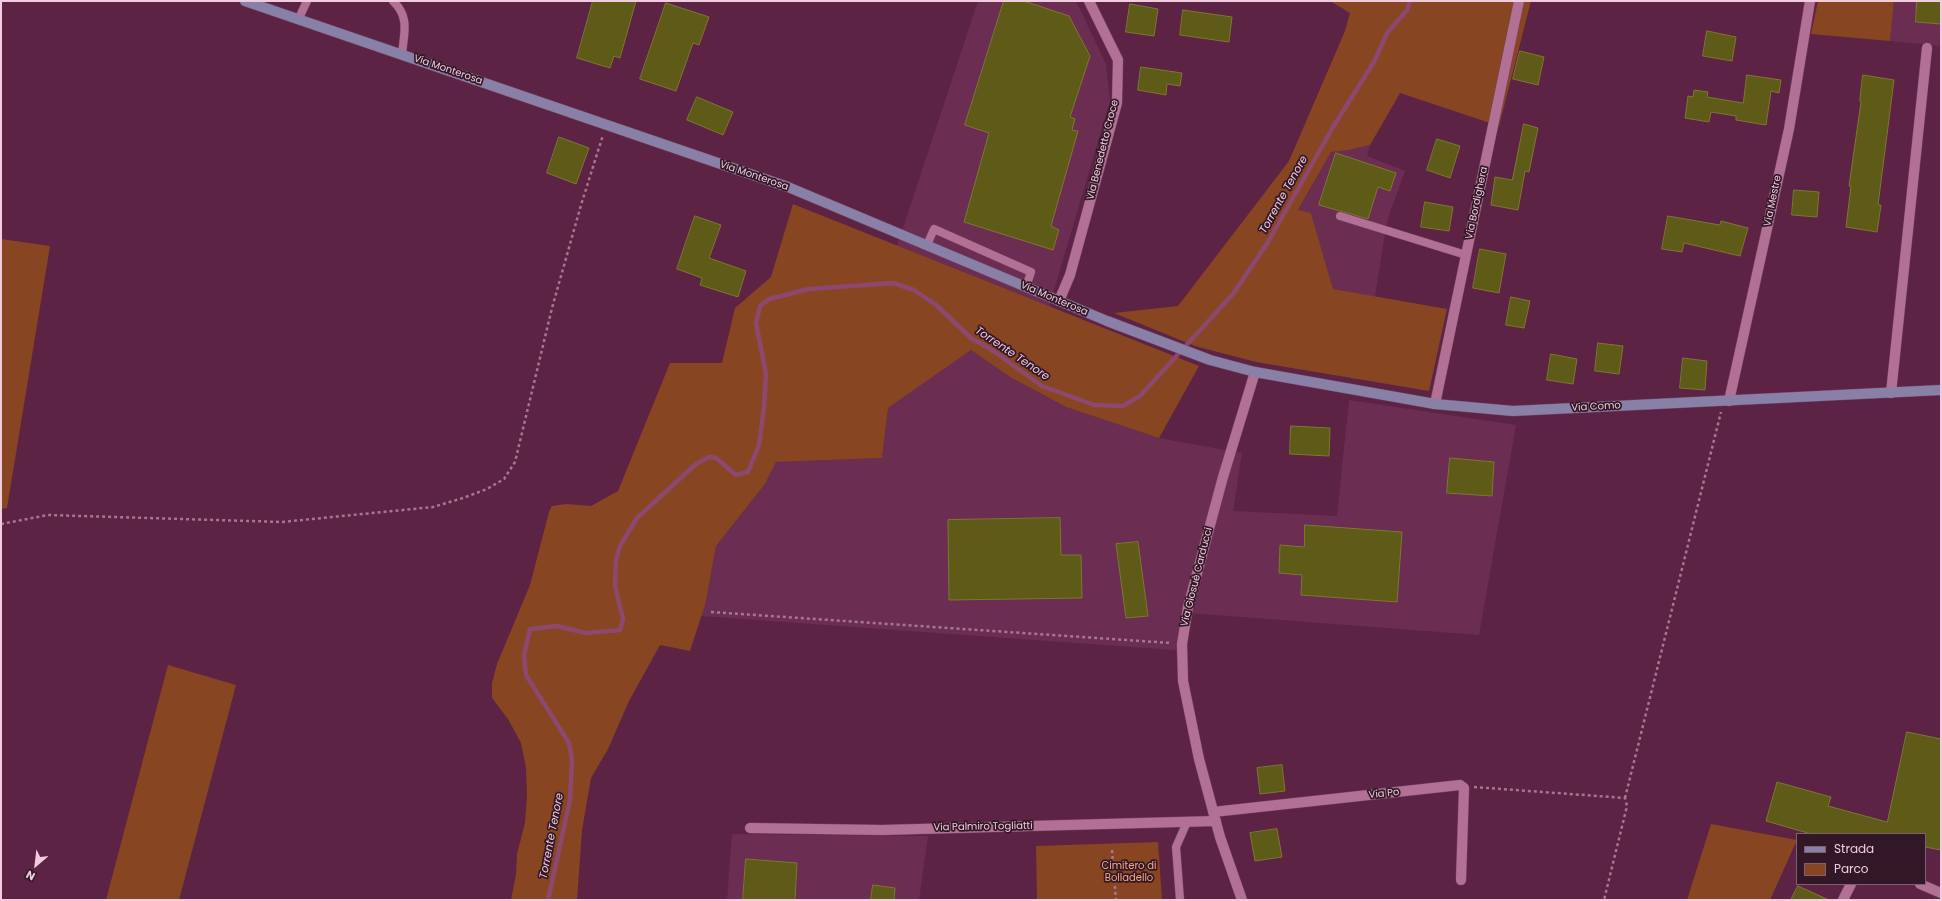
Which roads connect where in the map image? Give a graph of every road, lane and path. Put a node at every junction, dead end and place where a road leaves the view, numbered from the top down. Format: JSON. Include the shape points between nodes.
{"nodes":[{"id":1,"x":245,"y":1,"type":"edge"},
{"id":2,"x":308,"y":1,"type":"edge"},
{"id":3,"x":393,"y":1,"type":"edge"},
{"id":4,"x":1089,"y":1,"type":"edge"},
{"id":5,"x":1519,"y":1,"type":"edge"},
{"id":6,"x":1810,"y":1,"type":"edge"},
{"id":7,"x":298,"y":20,"type":"junction"},
{"id":8,"x":1927,"y":48,"type":"dead end"},
{"id":9,"x":402,"y":54,"type":"junction"},
{"id":10,"x":607,"y":124,"type":"junction"},
{"id":11,"x":1340,"y":216,"type":"dead end"},
{"id":12,"x":926,"y":245,"type":"junction"},
{"id":13,"x":1466,"y":255,"type":"junction"},
{"id":14,"x":1026,"y":287,"type":"junction"},
{"id":15,"x":1059,"y":301,"type":"junction"},
{"id":16,"x":1255,"y":372,"type":"junction"},
{"id":17,"x":1941,"y":390,"type":"edge"},
{"id":18,"x":1891,"y":393,"type":"junction"},
{"id":19,"x":1726,"y":401,"type":"junction"},
{"id":20,"x":1435,"y":404,"type":"junction"},
{"id":21,"x":1,"y":524,"type":"edge"},
{"id":22,"x":711,"y":612,"type":"dead end"},
{"id":23,"x":1182,"y":644,"type":"junction"},
{"id":24,"x":1460,"y":785,"type":"junction"},
{"id":25,"x":1625,"y":798,"type":"junction"},
{"id":26,"x":1215,"y":817,"type":"junction"},
{"id":27,"x":1187,"y":822,"type":"junction"},
{"id":28,"x":750,"y":828,"type":"dead end"},
{"id":29,"x":1112,"y":850,"type":"dead end"},
{"id":30,"x":1461,"y":880,"type":"dead end"},
{"id":31,"x":1850,"y":885,"type":"edge"},
{"id":32,"x":1922,"y":885,"type":"edge"},
{"id":33,"x":1941,"y":893,"type":"edge"},
{"id":34,"x":1116,"y":900,"type":"edge"},
{"id":35,"x":1180,"y":900,"type":"edge"},
{"id":36,"x":1242,"y":900,"type":"edge"},
{"id":37,"x":1604,"y":900,"type":"edge"},
{"id":38,"x":1843,"y":900,"type":"edge"}],
"edges":[{"from":1,"to":7,"type":"main road","name":"Via Monterosa"},
{"from":2,"to":7,"type":"lane"},
{"from":3,"to":9,"type":"lane","via":[[401,9],[405,22]]},
{"from":4,"to":15,"type":"street","name":"Via Benedetto Croce","via":[[1118,60],[1117,103],[1070,275]]},
{"from":5,"to":13,"type":"street","name":"Via Bordighera"},
{"from":6,"to":19,"type":"street","name":"Via Mestre","via":[[1789,129]]},
{"from":7,"to":9,"type":"main road","name":"Via Monterosa"},
{"from":8,"to":18,"type":"street"},
{"from":9,"to":10,"type":"main road","name":"Via Monterosa"},
{"from":10,"to":12,"type":"main road","name":"Via Monterosa","via":[[788,187]]},
{"from":10,"to":21,"type":"path","via":[[552,308],[515,462],[504,479],[487,489],[433,507],[282,522],[48,515]]},
{"from":11,"to":13,"type":"lane"},
{"from":12,"to":14,"type":"main road","name":"Via Monterosa"},
{"from":12,"to":14,"type":"lane","via":[[934,229],[1031,272]]},
{"from":13,"to":20,"type":"street","name":"Via Bordighera"},
{"from":14,"to":15,"type":"main road","name":"Via Monterosa"},
{"from":15,"to":16,"type":"main road","name":"Via Monterosa","via":[[1210,360]]},
{"from":16,"to":20,"type":"main road","name":"Via Como"},
{"from":16,"to":23,"type":"street","name":"Via Giosuè Carducci","via":[[1223,477],[1190,600]]},
{"from":17,"to":18,"type":"main road","name":"Via Como"},
{"from":18,"to":19,"type":"main road","name":"Via Como"},
{"from":19,"to":20,"type":"main road","name":"Via Como","via":[[1513,411]]},
{"from":19,"to":25,"type":"path"},
{"from":22,"to":23,"type":"path"},
{"from":23,"to":26,"type":"street","name":"Via Giosuè Carducci","via":[[1183,681],[1199,759]]},
{"from":24,"to":25,"type":"path"},
{"from":24,"to":26,"type":"street","name":"Via Po"},
{"from":24,"to":30,"type":"street","via":[[1464,788]]},
{"from":25,"to":37,"type":"path","via":[[1627,806]]},
{"from":26,"to":27,"type":"street","name":"Via Palmiro Togliatti"},
{"from":26,"to":36,"type":"street","name":"Via Giosuè Carducci"},
{"from":27,"to":28,"type":"street","name":"Via Palmiro Togliatti","via":[[882,830]]},
{"from":27,"to":35,"type":"lane","via":[[1176,847]]},
{"from":29,"to":34,"type":"path"},
{"from":31,"to":38,"type":"street"},
{"from":32,"to":33,"type":"street"}]}
